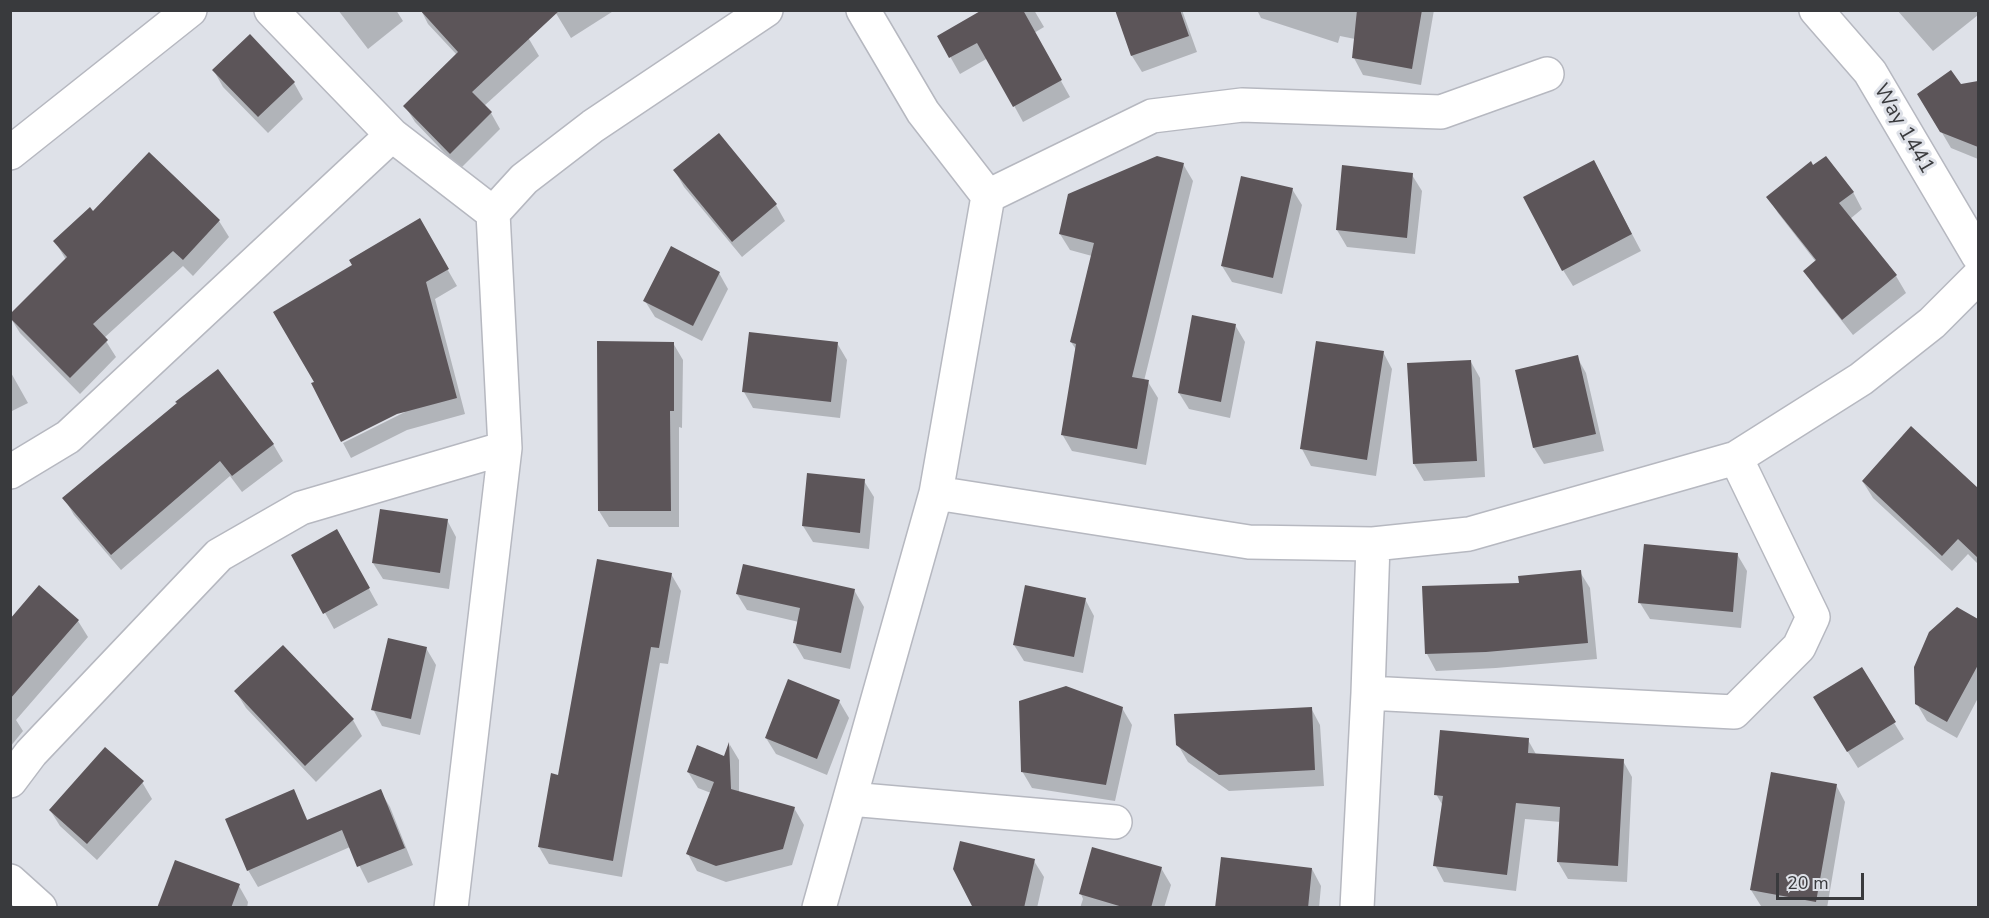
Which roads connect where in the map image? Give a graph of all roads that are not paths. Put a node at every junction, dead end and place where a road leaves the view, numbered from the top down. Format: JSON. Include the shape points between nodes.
{"nodes":[{"id":1,"x":190,"y":10,"type":"edge"},
{"id":2,"x":271,"y":10,"type":"edge"},
{"id":3,"x":766,"y":10,"type":"edge"},
{"id":4,"x":863,"y":10,"type":"edge"},
{"id":5,"x":1816,"y":10,"type":"edge"},
{"id":6,"x":1547,"y":74,"type":"dead end"},
{"id":7,"x":392,"y":135,"type":"junction"},
{"id":8,"x":10,"y":153,"type":"edge"},
{"id":9,"x":988,"y":196,"type":"junction"},
{"id":10,"x":493,"y":213,"type":"junction"},
{"id":11,"x":1978,"y":255,"type":"edge"},
{"id":12,"x":1978,"y":277,"type":"edge"},
{"id":13,"x":505,"y":447,"type":"junction"},
{"id":14,"x":1736,"y":458,"type":"junction"},
{"id":15,"x":10,"y":472,"type":"edge"},
{"id":16,"x":936,"y":493,"type":"junction"},
{"id":17,"x":1373,"y":544,"type":"junction"},
{"id":18,"x":1368,"y":693,"type":"junction"},
{"id":19,"x":10,"y":781,"type":"edge"},
{"id":20,"x":850,"y":799,"type":"junction"},
{"id":21,"x":1115,"y":822,"type":"dead end"},
{"id":22,"x":10,"y":881,"type":"edge"},
{"id":23,"x":40,"y":908,"type":"edge"},
{"id":24,"x":451,"y":908,"type":"edge"},
{"id":25,"x":819,"y":908,"type":"edge"},
{"id":26,"x":1358,"y":908,"type":"edge"}],
"edges":[{"from":1,"to":8,"type":"street"},
{"from":2,"to":7,"type":"street"},
{"from":3,"to":10,"type":"street","via":[[593,126],[524,179]]},
{"from":4,"to":9,"type":"street","via":[[923,112]]},
{"from":5,"to":11,"type":"street","name":"Way 1441","via":[[1870,72]]},
{"from":6,"to":9,"type":"street","via":[[1441,112],[1242,105],[1152,116]]},
{"from":7,"to":10,"type":"street"},
{"from":7,"to":15,"type":"street","via":[[68,437]]},
{"from":9,"to":16,"type":"street"},
{"from":10,"to":13,"type":"street"},
{"from":12,"to":14,"type":"street","via":[[1932,323],[1861,379]]},
{"from":13,"to":19,"type":"street","via":[[301,508],[219,555],[31,753]]},
{"from":13,"to":24,"type":"street"},
{"from":14,"to":17,"type":"street","via":[[1468,534]]},
{"from":14,"to":18,"type":"street","via":[[1814,617],[1799,647],[1734,712]]},
{"from":16,"to":17,"type":"street","via":[[1249,542]]},
{"from":16,"to":20,"type":"street"},
{"from":17,"to":18,"type":"street"},
{"from":18,"to":26,"type":"street"},
{"from":20,"to":21,"type":"street"},
{"from":20,"to":25,"type":"street"},
{"from":22,"to":23,"type":"street"}]}
